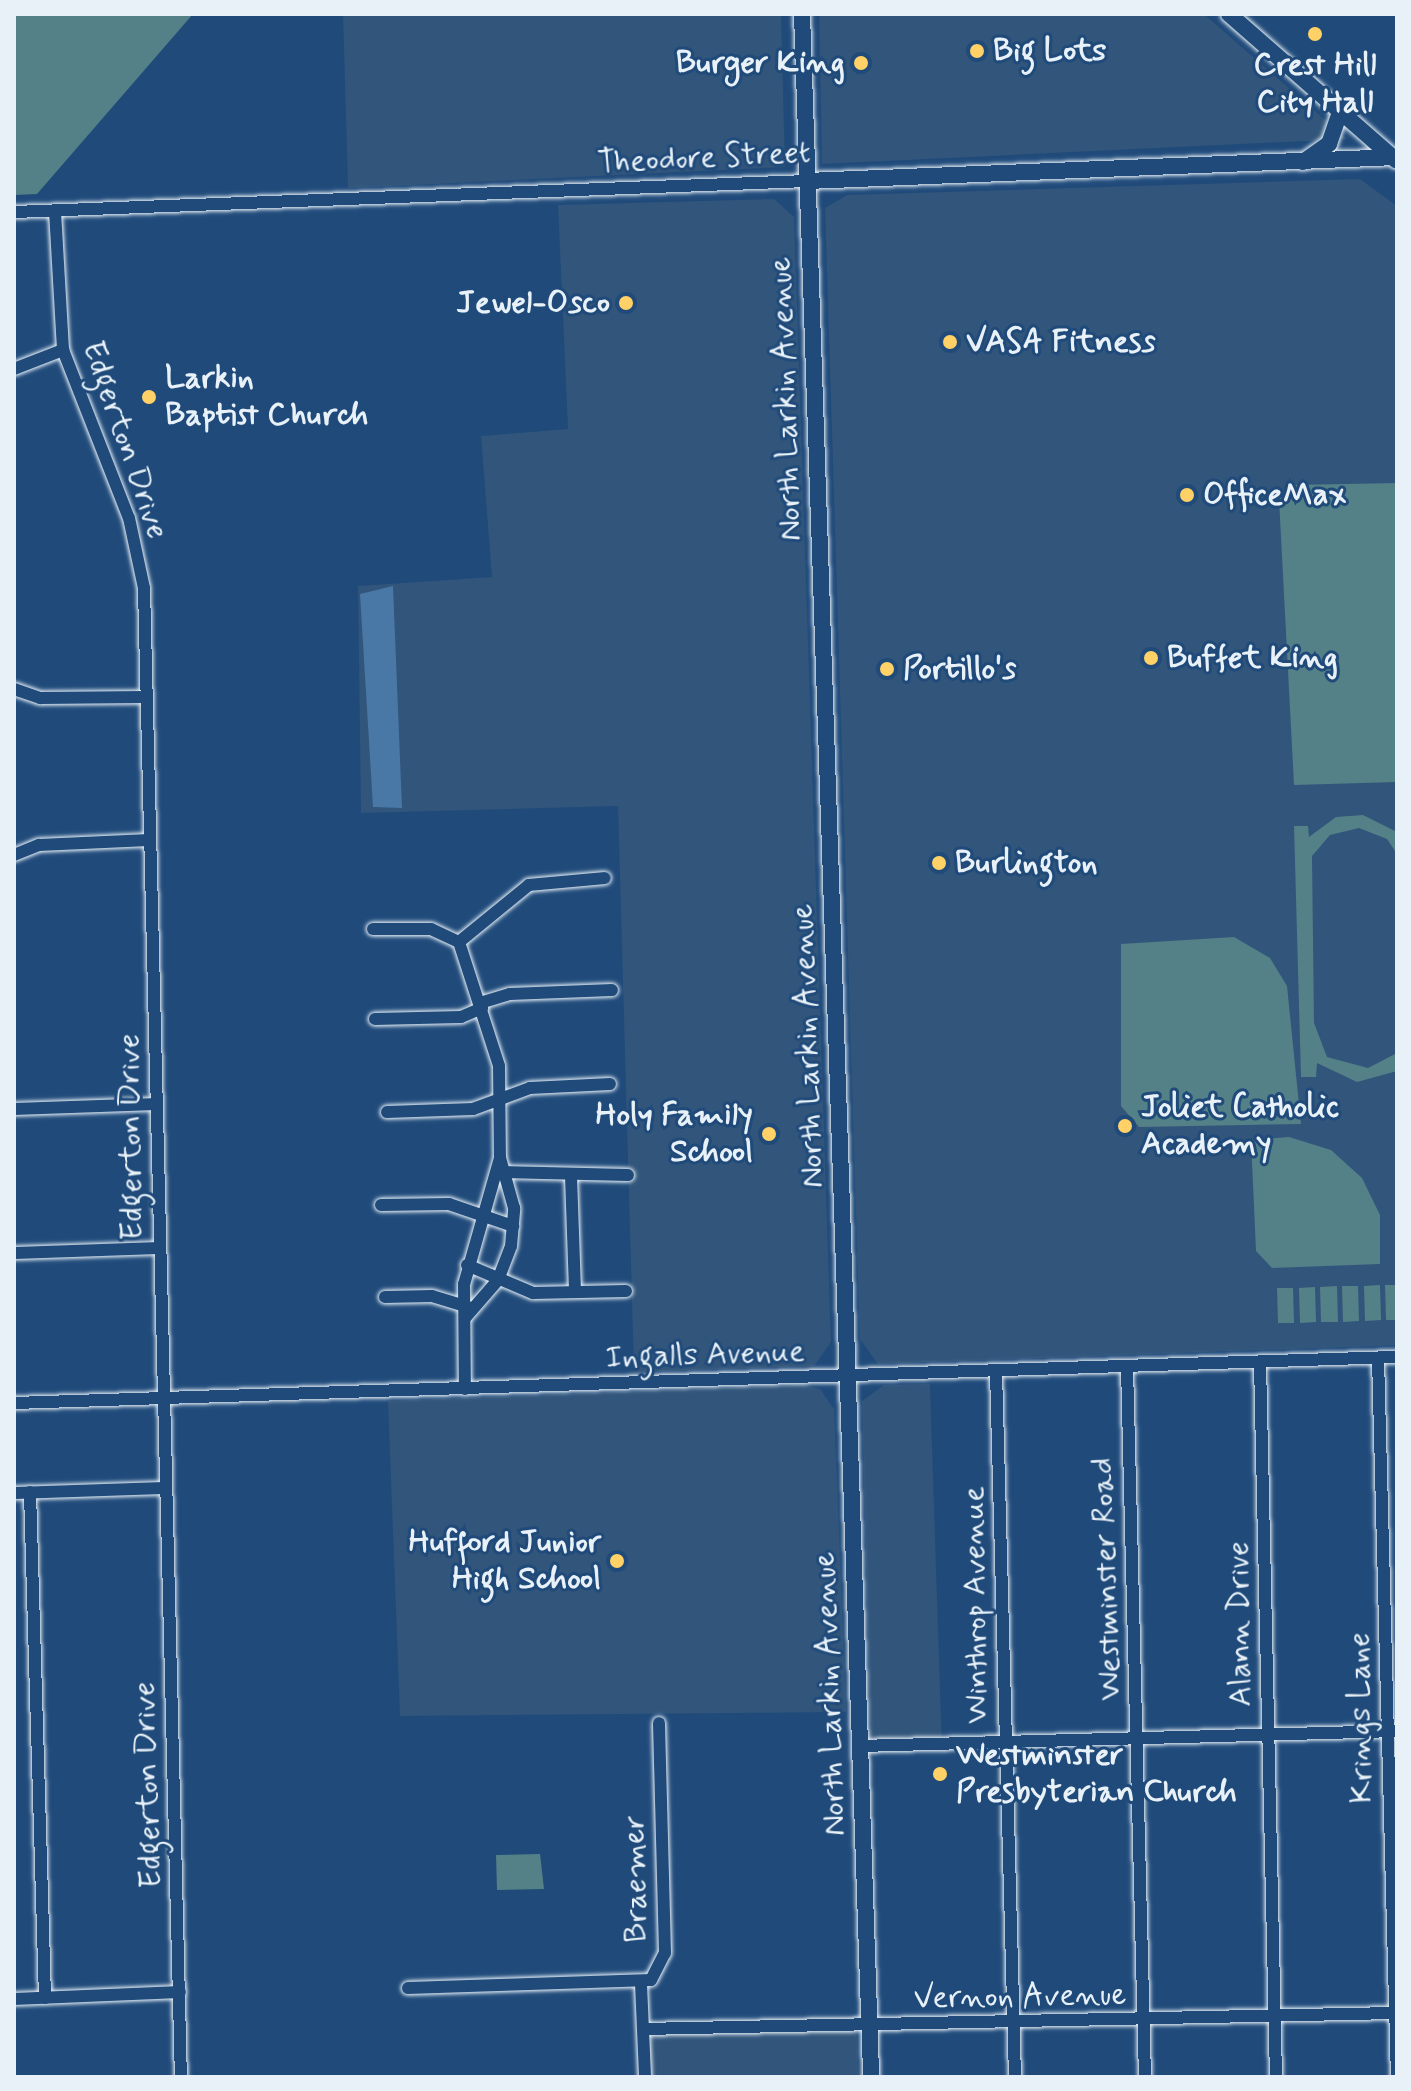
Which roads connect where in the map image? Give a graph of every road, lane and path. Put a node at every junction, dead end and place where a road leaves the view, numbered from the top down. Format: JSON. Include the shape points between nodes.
{"nodes":[{"id":1,"x":802,"y":14,"type":"edge"},
{"id":2,"x":1229,"y":14,"type":"edge"},
{"id":3,"x":1340,"y":112,"type":"junction"},
{"id":4,"x":1396,"y":158,"type":"edge"},
{"id":5,"x":1301,"y":163,"type":"junction"},
{"id":6,"x":807,"y":181,"type":"junction"},
{"id":7,"x":55,"y":211,"type":"junction"},
{"id":8,"x":14,"y":212,"type":"edge"},
{"id":9,"x":63,"y":350,"type":"junction"},
{"id":10,"x":14,"y":369,"type":"edge"},
{"id":11,"x":14,"y":689,"type":"edge"},
{"id":12,"x":145,"y":697,"type":"junction"},
{"id":13,"x":149,"y":840,"type":"junction"},
{"id":14,"x":14,"y":855,"type":"edge"},
{"id":15,"x":605,"y":878,"type":"dead end"},
{"id":16,"x":373,"y":929,"type":"dead end"},
{"id":17,"x":459,"y":942,"type":"junction"},
{"id":18,"x":612,"y":990,"type":"dead end"},
{"id":19,"x":481,"y":1006,"type":"junction"},
{"id":20,"x":375,"y":1019,"type":"dead end"},
{"id":21,"x":610,"y":1084,"type":"dead end"},
{"id":22,"x":502,"y":1097,"type":"junction"},
{"id":23,"x":157,"y":1104,"type":"junction"},
{"id":24,"x":14,"y":1109,"type":"edge"},
{"id":25,"x":387,"y":1112,"type":"dead end"},
{"id":26,"x":497,"y":1164,"type":"junction"},
{"id":27,"x":508,"y":1174,"type":"junction"},
{"id":28,"x":628,"y":1175,"type":"dead end"},
{"id":29,"x":571,"y":1176,"type":"junction"},
{"id":30,"x":381,"y":1205,"type":"dead end"},
{"id":31,"x":482,"y":1216,"type":"junction"},
{"id":32,"x":513,"y":1226,"type":"junction"},
{"id":33,"x":160,"y":1248,"type":"junction"},
{"id":34,"x":14,"y":1253,"type":"edge"},
{"id":35,"x":467,"y":1265,"type":"junction"},
{"id":36,"x":498,"y":1280,"type":"junction"},
{"id":37,"x":626,"y":1291,"type":"dead end"},
{"id":38,"x":575,"y":1292,"type":"junction"},
{"id":39,"x":385,"y":1297,"type":"dead end"},
{"id":40,"x":467,"y":1311,"type":"junction"},
{"id":41,"x":1397,"y":1357,"type":"edge"},
{"id":42,"x":1378,"y":1358,"type":"junction"},
{"id":43,"x":1260,"y":1362,"type":"junction"},
{"id":44,"x":1127,"y":1367,"type":"junction"},
{"id":45,"x":996,"y":1371,"type":"junction"},
{"id":46,"x":847,"y":1376,"type":"junction"},
{"id":47,"x":465,"y":1389,"type":"junction"},
{"id":48,"x":163,"y":1398,"type":"junction"},
{"id":49,"x":14,"y":1403,"type":"edge"},
{"id":50,"x":165,"y":1488,"type":"junction"},
{"id":51,"x":30,"y":1492,"type":"junction"},
{"id":52,"x":14,"y":1493,"type":"edge"},
{"id":53,"x":659,"y":1723,"type":"dead end"},
{"id":54,"x":1392,"y":1731,"type":"edge"},
{"id":55,"x":1268,"y":1736,"type":"junction"},
{"id":56,"x":1138,"y":1739,"type":"junction"},
{"id":57,"x":1006,"y":1742,"type":"junction"},
{"id":58,"x":860,"y":1746,"type":"junction"},
{"id":59,"x":641,"y":1984,"type":"junction"},
{"id":60,"x":408,"y":1988,"type":"dead end"},
{"id":61,"x":180,"y":1992,"type":"junction"},
{"id":62,"x":45,"y":1998,"type":"junction"},
{"id":63,"x":14,"y":1999,"type":"edge"},
{"id":64,"x":1396,"y":2013,"type":"edge"},
{"id":65,"x":1274,"y":2015,"type":"junction"},
{"id":66,"x":1143,"y":2020,"type":"junction"},
{"id":67,"x":1014,"y":2022,"type":"junction"},
{"id":68,"x":869,"y":2025,"type":"junction"},
{"id":69,"x":643,"y":2029,"type":"junction"},
{"id":70,"x":181,"y":2077,"type":"edge"},
{"id":71,"x":645,"y":2077,"type":"edge"},
{"id":72,"x":871,"y":2077,"type":"edge"},
{"id":73,"x":1015,"y":2077,"type":"edge"},
{"id":74,"x":1145,"y":2077,"type":"edge"},
{"id":75,"x":1276,"y":2077,"type":"edge"},
{"id":76,"x":1397,"y":2077,"type":"edge"}],
"edges":[{"from":1,"to":6,"type":"main road","name":"North Larkin Avenue"},
{"from":2,"to":3,"type":"main road"},
{"from":3,"to":4,"type":"main road"},
{"from":3,"to":5,"type":"main road","via":[[1329,144]]},
{"from":4,"to":5,"type":"main road","name":"Theodore Street"},
{"from":5,"to":6,"type":"main road","name":"Theodore Street"},
{"from":6,"to":7,"type":"street","name":"Theodore Street"},
{"from":6,"to":46,"type":"main road","name":"North Larkin Avenue"},
{"from":7,"to":8,"type":"street","name":"Theodore Street"},
{"from":7,"to":9,"type":"street","name":"Edgerton Drive"},
{"from":9,"to":10,"type":"street"},
{"from":9,"to":12,"type":"street","name":"Edgerton Drive","via":[[138,554]]},
{"from":11,"to":12,"type":"street","via":[[40,698]]},
{"from":12,"to":13,"type":"street","name":"Edgerton Drive"},
{"from":13,"to":14,"type":"street","via":[[39,845]]},
{"from":13,"to":23,"type":"street","name":"Edgerton Drive"},
{"from":15,"to":17,"type":"street","via":[[529,885]]},
{"from":16,"to":17,"type":"street","via":[[431,929]]},
{"from":17,"to":19,"type":"street"},
{"from":18,"to":19,"type":"street","via":[[510,994]]},
{"from":19,"to":20,"type":"street","via":[[461,1017]]},
{"from":19,"to":22,"type":"street"},
{"from":21,"to":22,"type":"street","via":[[530,1088]]},
{"from":22,"to":25,"type":"street","via":[[473,1109]]},
{"from":22,"to":26,"type":"street"},
{"from":23,"to":24,"type":"street"},
{"from":23,"to":33,"type":"street","name":"Edgerton Drive"},
{"from":26,"to":27,"type":"street"},
{"from":26,"to":31,"type":"street"},
{"from":27,"to":29,"type":"street"},
{"from":27,"to":32,"type":"street"},
{"from":28,"to":29,"type":"street"},
{"from":29,"to":38,"type":"street"},
{"from":30,"to":31,"type":"street","via":[[449,1204]]},
{"from":31,"to":32,"type":"street"},
{"from":31,"to":35,"type":"street"},
{"from":32,"to":36,"type":"street"},
{"from":33,"to":34,"type":"street"},
{"from":33,"to":48,"type":"street","name":"Edgerton Drive"},
{"from":35,"to":36,"type":"street"},
{"from":35,"to":40,"type":"street"},
{"from":36,"to":38,"type":"street","via":[[533,1293]]},
{"from":36,"to":40,"type":"street"},
{"from":37,"to":38,"type":"street"},
{"from":39,"to":40,"type":"street","via":[[432,1296]]},
{"from":40,"to":47,"type":"street"},
{"from":41,"to":42,"type":"street","name":"Ingalls Avenue"},
{"from":42,"to":43,"type":"street","name":"Ingalls Avenue"},
{"from":42,"to":54,"type":"street","name":"Krings Lane"},
{"from":43,"to":44,"type":"street","name":"Ingalls Avenue"},
{"from":43,"to":55,"type":"street","name":"Alann Drive"},
{"from":44,"to":45,"type":"street","name":"Ingalls Avenue"},
{"from":44,"to":56,"type":"street","name":"Westminster Road"},
{"from":45,"to":46,"type":"street","name":"Ingalls Avenue"},
{"from":45,"to":57,"type":"street","name":"Winthrop Avenue"},
{"from":46,"to":47,"type":"street","name":"Ingalls Avenue"},
{"from":46,"to":58,"type":"main road","name":"North Larkin Avenue"},
{"from":47,"to":48,"type":"street","name":"Ingalls Avenue"},
{"from":48,"to":49,"type":"street","name":"Ingalls Avenue"},
{"from":48,"to":50,"type":"street","name":"Edgerton Drive"},
{"from":50,"to":51,"type":"street"},
{"from":50,"to":61,"type":"street","name":"Edgerton Drive"},
{"from":51,"to":52,"type":"street"},
{"from":51,"to":62,"type":"street"},
{"from":53,"to":59,"type":"street","name":"Braemer","via":[[665,1953]]},
{"from":54,"to":55,"type":"street"},
{"from":54,"to":64,"type":"street","name":"Krings Lane"},
{"from":55,"to":56,"type":"street"},
{"from":55,"to":65,"type":"street","name":"Alann Drive"},
{"from":56,"to":57,"type":"street"},
{"from":56,"to":66,"type":"street","name":"Westminster Road"},
{"from":57,"to":58,"type":"street"},
{"from":57,"to":67,"type":"street","name":"Winthrop Avenue"},
{"from":58,"to":68,"type":"main road","name":"North Larkin Avenue"},
{"from":59,"to":60,"type":"street","name":"Braemer"},
{"from":59,"to":69,"type":"street"},
{"from":61,"to":62,"type":"street"},
{"from":61,"to":70,"type":"street","name":"Edgerton Drive"},
{"from":62,"to":63,"type":"street"},
{"from":64,"to":65,"type":"street","name":"Vernon Avenue"},
{"from":64,"to":76,"type":"street","name":"Krings Lane"},
{"from":65,"to":66,"type":"street","name":"Vernon Avenue"},
{"from":65,"to":75,"type":"street","name":"Alann Drive"},
{"from":66,"to":67,"type":"street","name":"Vernon Avenue"},
{"from":66,"to":74,"type":"street","name":"Westminster Road"},
{"from":67,"to":68,"type":"street","name":"Vernon Avenue"},
{"from":67,"to":73,"type":"street","name":"Winthrop Avenue"},
{"from":68,"to":69,"type":"street","name":"Vernon Avenue"},
{"from":68,"to":72,"type":"main road","name":"North Larkin Avenue"},
{"from":69,"to":71,"type":"street"}]}
